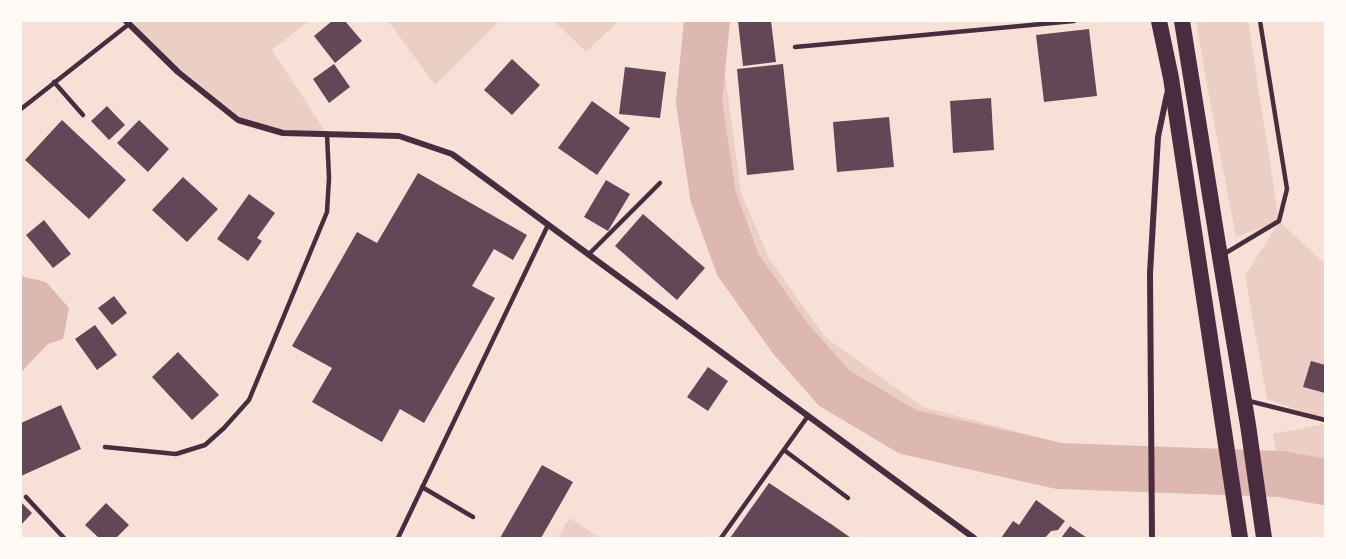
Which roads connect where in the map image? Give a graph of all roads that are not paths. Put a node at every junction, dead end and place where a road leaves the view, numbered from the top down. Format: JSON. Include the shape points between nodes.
{"nodes":[{"id":1,"x":1074,"y":21,"type":"edge"},
{"id":2,"x":1160,"y":21,"type":"edge"},
{"id":3,"x":1182,"y":21,"type":"edge"},
{"id":4,"x":1260,"y":21,"type":"edge"},
{"id":5,"x":127,"y":22,"type":"edge"},
{"id":6,"x":795,"y":47,"type":"dead end"},
{"id":7,"x":1171,"y":78,"type":"junction"},
{"id":8,"x":54,"y":82,"type":"junction"},
{"id":9,"x":21,"y":109,"type":"edge"},
{"id":10,"x":83,"y":115,"type":"dead end"},
{"id":11,"x":327,"y":134,"type":"junction"},
{"id":12,"x":660,"y":183,"type":"dead end"},
{"id":13,"x":548,"y":225,"type":"junction"},
{"id":14,"x":589,"y":254,"type":"junction"},
{"id":15,"x":1220,"y":257,"type":"junction"},
{"id":16,"x":1243,"y":400,"type":"junction"},
{"id":17,"x":808,"y":416,"type":"junction"},
{"id":18,"x":1325,"y":420,"type":"edge"},
{"id":19,"x":105,"y":447,"type":"dead end"},
{"id":20,"x":784,"y":450,"type":"junction"},
{"id":21,"x":422,"y":487,"type":"junction"},
{"id":22,"x":26,"y":497,"type":"dead end"},
{"id":23,"x":848,"y":498,"type":"dead end"},
{"id":24,"x":474,"y":517,"type":"dead end"},
{"id":25,"x":64,"y":538,"type":"edge"},
{"id":26,"x":398,"y":538,"type":"edge"},
{"id":27,"x":721,"y":538,"type":"edge"},
{"id":28,"x":974,"y":538,"type":"edge"},
{"id":29,"x":1152,"y":538,"type":"edge"},
{"id":30,"x":1240,"y":538,"type":"edge"},
{"id":31,"x":1264,"y":538,"type":"edge"}],
"edges":[{"from":1,"to":6,"type":"lane"},
{"from":2,"to":7,"type":"highway"},
{"from":3,"to":15,"type":"highway"},
{"from":4,"to":15,"type":"lane","via":[[1287,189],[1279,221]]},
{"from":5,"to":8,"type":"lane"},
{"from":5,"to":11,"type":"street","via":[[178,72],[238,120],[283,133]]},
{"from":7,"to":29,"type":"street","via":[[1158,137],[1150,273]]},
{"from":7,"to":30,"type":"highway"},
{"from":8,"to":9,"type":"lane"},
{"from":8,"to":10,"type":"lane"},
{"from":11,"to":13,"type":"street","via":[[399,136],[452,154]]},
{"from":11,"to":19,"type":"lane","via":[[327,212],[249,400],[206,445],[176,454]]},
{"from":12,"to":14,"type":"lane"},
{"from":13,"to":14,"type":"street"},
{"from":13,"to":21,"type":"lane"},
{"from":14,"to":17,"type":"street"},
{"from":15,"to":16,"type":"highway"},
{"from":16,"to":18,"type":"lane"},
{"from":16,"to":31,"type":"highway"},
{"from":17,"to":20,"type":"lane"},
{"from":17,"to":28,"type":"street"},
{"from":20,"to":23,"type":"lane"},
{"from":20,"to":27,"type":"lane"},
{"from":21,"to":24,"type":"lane"},
{"from":21,"to":26,"type":"lane"},
{"from":22,"to":25,"type":"lane"}]}
